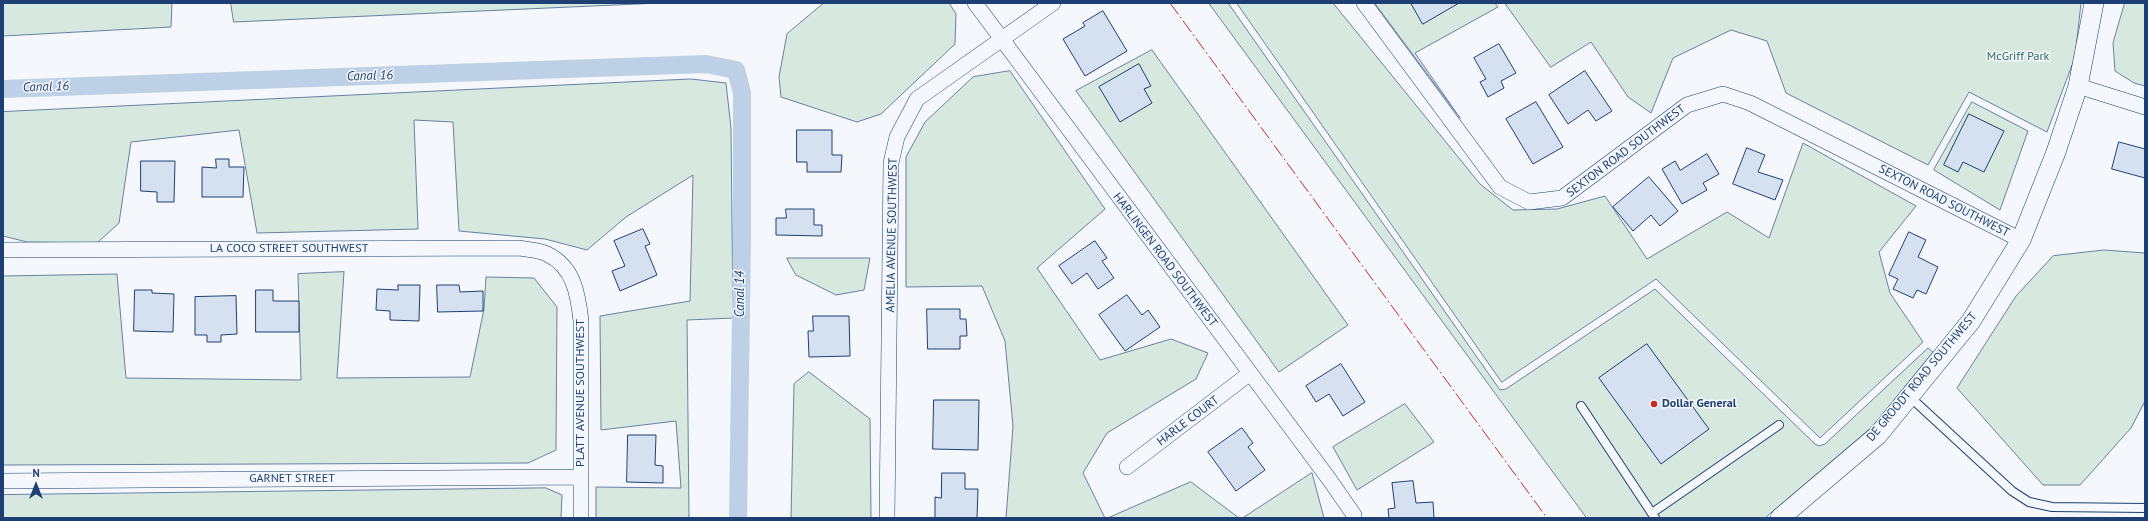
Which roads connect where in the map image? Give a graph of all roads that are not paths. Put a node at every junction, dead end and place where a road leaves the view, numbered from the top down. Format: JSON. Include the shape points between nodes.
{"nodes":[{"id":1,"x":975,"y":3,"type":"edge"},
{"id":2,"x":1053,"y":3,"type":"edge"},
{"id":3,"x":1364,"y":3,"type":"edge"},
{"id":4,"x":2094,"y":3,"type":"edge"},
{"id":5,"x":1002,"y":40,"type":"junction"},
{"id":6,"x":2078,"y":86,"type":"junction"},
{"id":7,"x":2145,"y":106,"type":"edge"},
{"id":8,"x":2021,"y":240,"type":"junction"},
{"id":9,"x":3,"y":250,"type":"edge"},
{"id":10,"x":568,"y":270,"type":"joint"},
{"id":11,"x":1250,"y":374,"type":"junction"},
{"id":12,"x":1910,"y":396,"type":"junction"},
{"id":13,"x":1581,"y":406,"type":"dead end"},
{"id":14,"x":1778,"y":425,"type":"dead end"},
{"id":15,"x":1127,"y":467,"type":"dead end"},
{"id":16,"x":581,"y":477,"type":"junction"},
{"id":17,"x":3,"y":480,"type":"edge"},
{"id":18,"x":2145,"y":508,"type":"edge"},
{"id":19,"x":1653,"y":516,"type":"edge"},
{"id":20,"x":581,"y":518,"type":"edge"},
{"id":21,"x":887,"y":518,"type":"edge"},
{"id":22,"x":1354,"y":518,"type":"edge"},
{"id":23,"x":1780,"y":518,"type":"edge"}],
"edges":[{"from":1,"to":5,"type":"street","name":"HARLINGEN ROAD SOUTHWEST"},
{"from":2,"to":5,"type":"street","name":"AMELIA AVENUE SOUTHWEST"},
{"from":3,"to":8,"type":"street","name":"SEXTON ROAD SOUTHWEST","via":[[1500,187],[1529,202],[1562,198],[1687,105],[1723,94],[1750,103]]},
{"from":4,"to":6,"type":"street","name":"DE GROODT ROAD SOUTHWEST"},
{"from":5,"to":11,"type":"street","name":"HARLINGEN ROAD SOUTHWEST"},
{"from":5,"to":21,"type":"street","name":"AMELIA AVENUE SOUTHWEST","via":[[917,99],[897,136],[891,163]]},
{"from":6,"to":7,"type":"street"},
{"from":6,"to":8,"type":"street","name":"DE GROODT ROAD SOUTHWEST","via":[[2056,152]]},
{"from":8,"to":12,"type":"street","name":"DE GROODT ROAD SOUTHWEST","via":[[1971,321]]},
{"from":9,"to":10,"type":"street","name":"LA COCO STREET SOUTHWEST","via":[[520,248],[547,254]]},
{"from":10,"to":16,"type":"street","name":"PLATT AVENUE SOUTHWEST","via":[[579,296],[581,321]]},
{"from":11,"to":15,"type":"street","name":"HARLE COURT"},
{"from":11,"to":22,"type":"street","name":"HARLINGEN ROAD SOUTHWEST","via":[[1329,479]]},
{"from":12,"to":18,"type":"lane","via":[[2012,491],[2029,502],[2052,507]]},
{"from":12,"to":23,"type":"street","name":"DE GROODT ROAD SOUTHWEST","via":[[1878,435]]},
{"from":13,"to":19,"type":"lane"},
{"from":14,"to":19,"type":"lane"},
{"from":16,"to":17,"type":"street","name":"GARNET STREET"},
{"from":16,"to":20,"type":"street","name":"PLATT AVENUE SOUTHWEST"}]}
